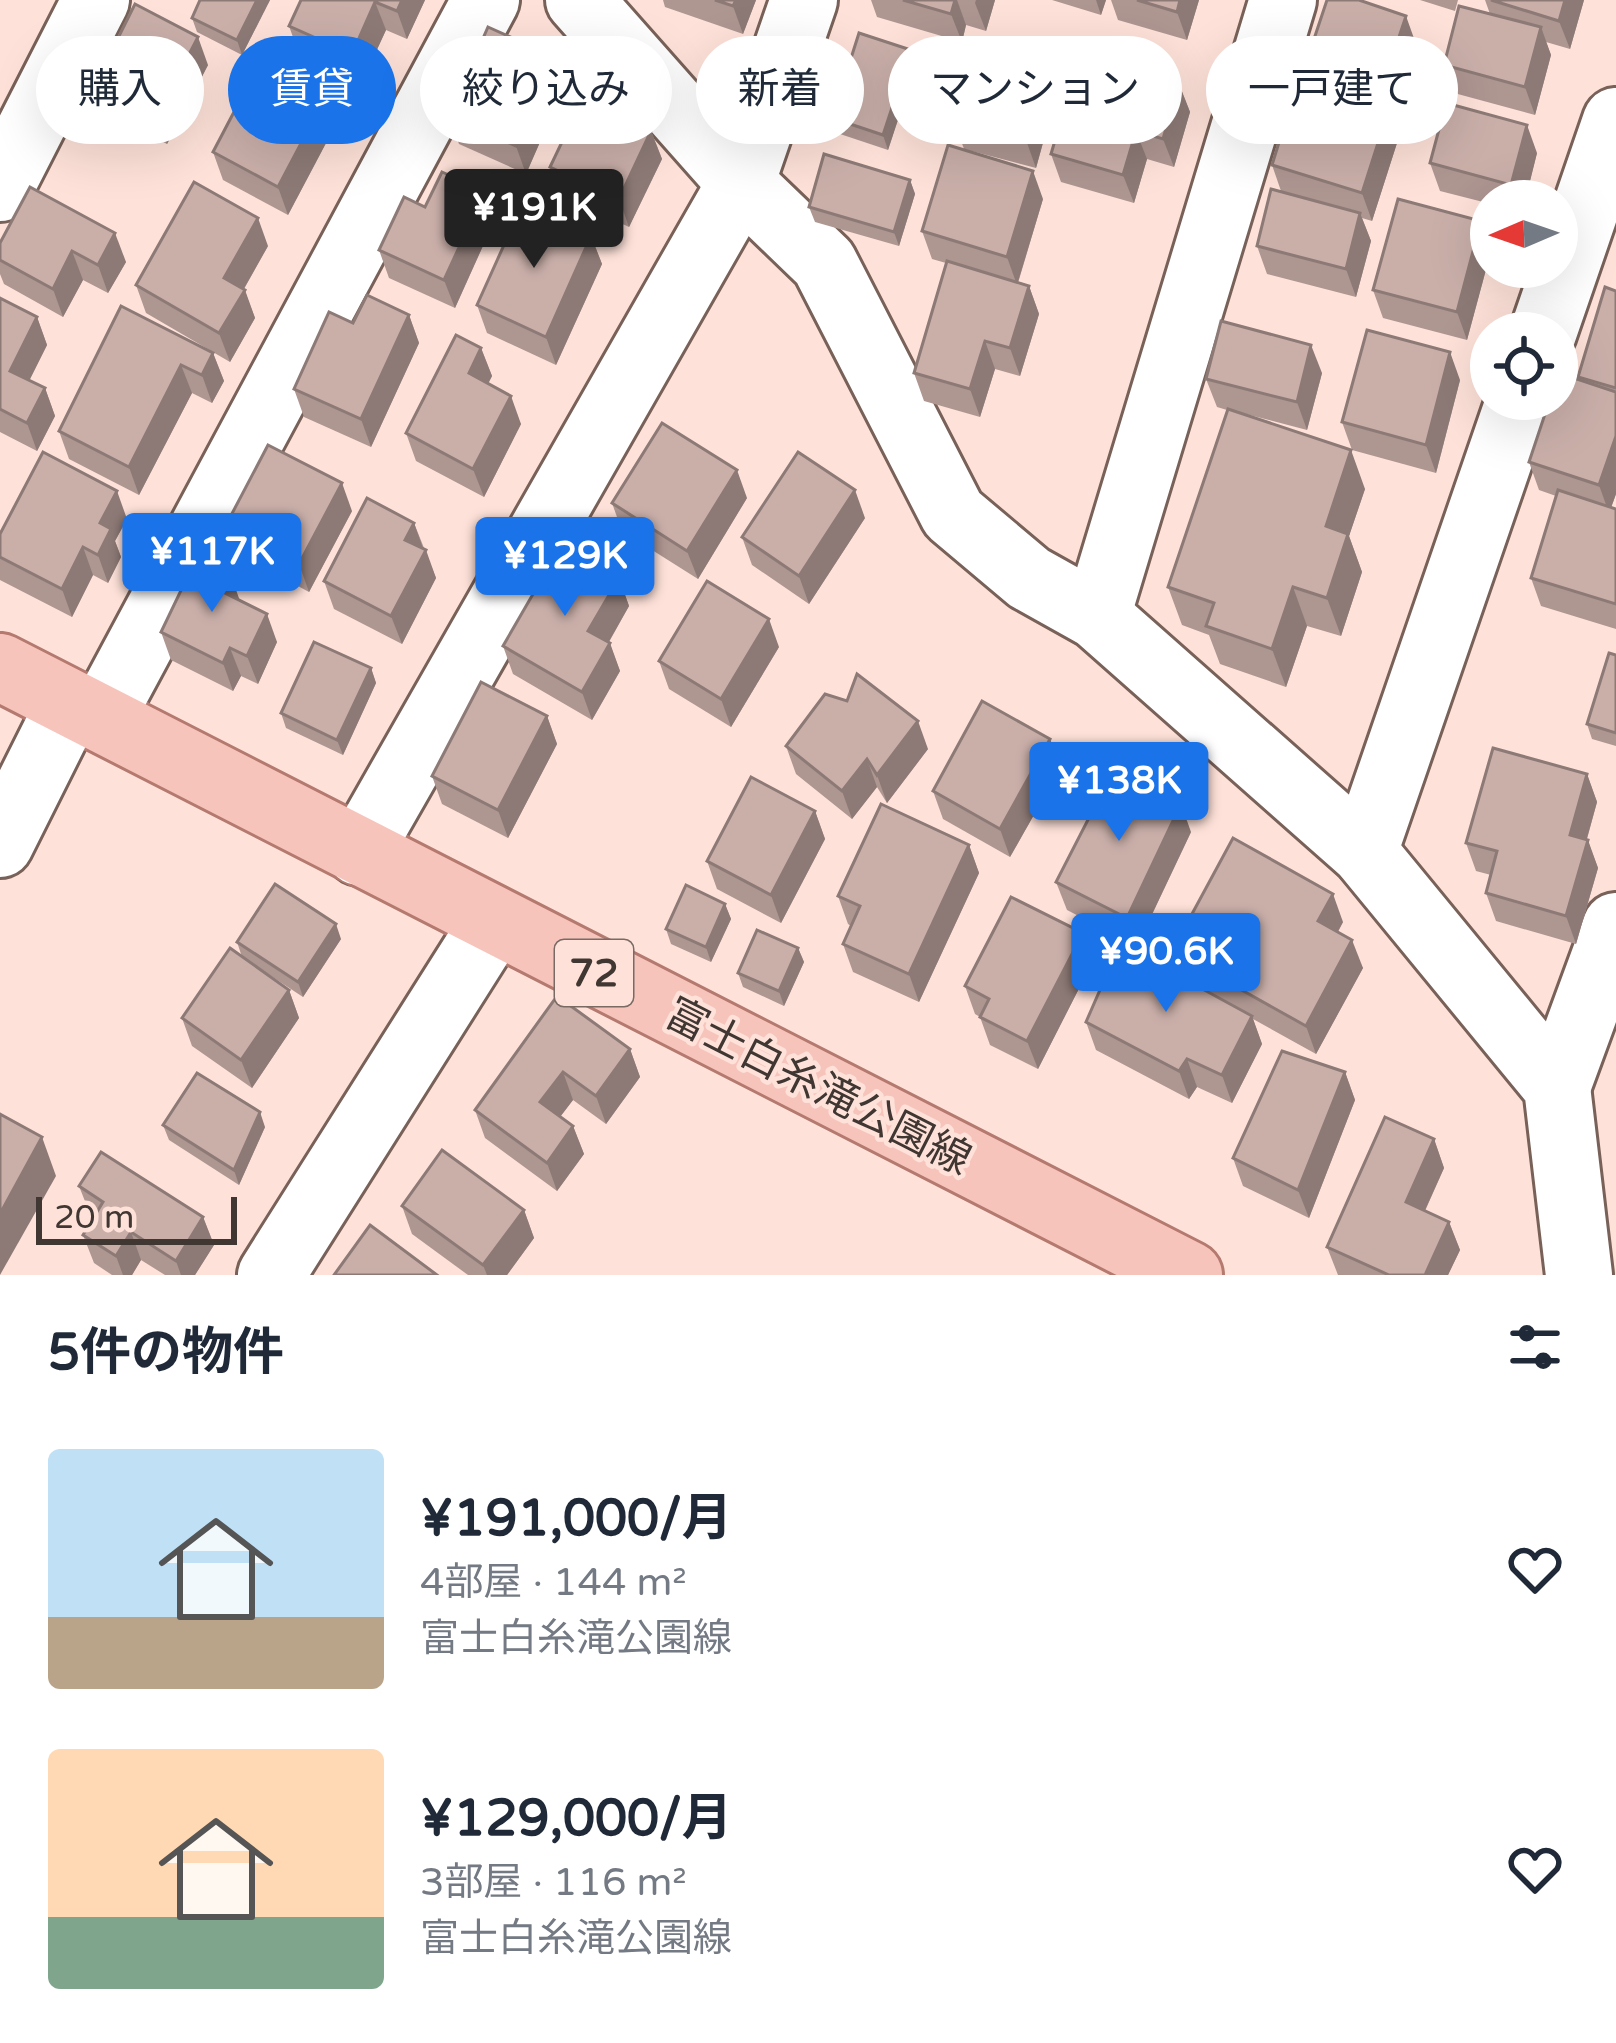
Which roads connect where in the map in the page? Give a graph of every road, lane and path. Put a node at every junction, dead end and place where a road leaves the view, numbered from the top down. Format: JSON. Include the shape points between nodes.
{"nodes":[{"id":1,"x":96,"y":0,"type":"edge"},
{"id":2,"x":486,"y":0,"type":"edge"},
{"id":3,"x":579,"y":0,"type":"edge"},
{"id":4,"x":804,"y":0,"type":"edge"},
{"id":5,"x":1283,"y":0,"type":"edge"},
{"id":6,"x":1616,"y":121,"type":"edge"},
{"id":7,"x":741,"y":183,"type":"junction"},
{"id":8,"x":0,"y":188,"type":"edge"},
{"id":9,"x":1550,"y":312,"type":"edge"},
{"id":10,"x":1513,"y":420,"type":"edge"},
{"id":11,"x":1096,"y":616,"type":"junction"},
{"id":12,"x":0,"y":667,"type":"edge"},
{"id":13,"x":86,"y":711,"type":"junction"},
{"id":14,"x":0,"y":844,"type":"edge"},
{"id":15,"x":358,"y":852,"type":"junction"},
{"id":16,"x":1364,"y":852,"type":"junction"},
{"id":17,"x":494,"y":922,"type":"junction"},
{"id":18,"x":1616,"y":926,"type":"edge"},
{"id":19,"x":1557,"y":1088,"type":"junction"},
{"id":20,"x":271,"y":1275,"type":"edge"},
{"id":21,"x":1189,"y":1275,"type":"edge"},
{"id":22,"x":1580,"y":1275,"type":"edge"}],
"edges":[{"from":1,"to":8,"type":"street"},
{"from":2,"to":13,"type":"street"},
{"from":3,"to":7,"type":"street"},
{"from":4,"to":7,"type":"street"},
{"from":5,"to":11,"type":"street"},
{"from":6,"to":9,"type":"street"},
{"from":7,"to":11,"type":"street","via":[[824,263],[953,514],[1029,578]]},
{"from":7,"to":15,"type":"street"},
{"from":10,"to":16,"type":"street"},
{"from":11,"to":16,"type":"street"},
{"from":12,"to":13,"type":"main road","name":"富士白糸滝公園線","number":"72"},
{"from":13,"to":14,"type":"street"},
{"from":13,"to":15,"type":"main road","name":"富士白糸滝公園線","number":"72"},
{"from":15,"to":17,"type":"main road","name":"富士白糸滝公園線","number":"72"},
{"from":16,"to":19,"type":"street"},
{"from":17,"to":20,"type":"street"},
{"from":17,"to":21,"type":"main road","name":"富士白糸滝公園線","number":"72"},
{"from":18,"to":19,"type":"street"},
{"from":19,"to":22,"type":"street"}]}
